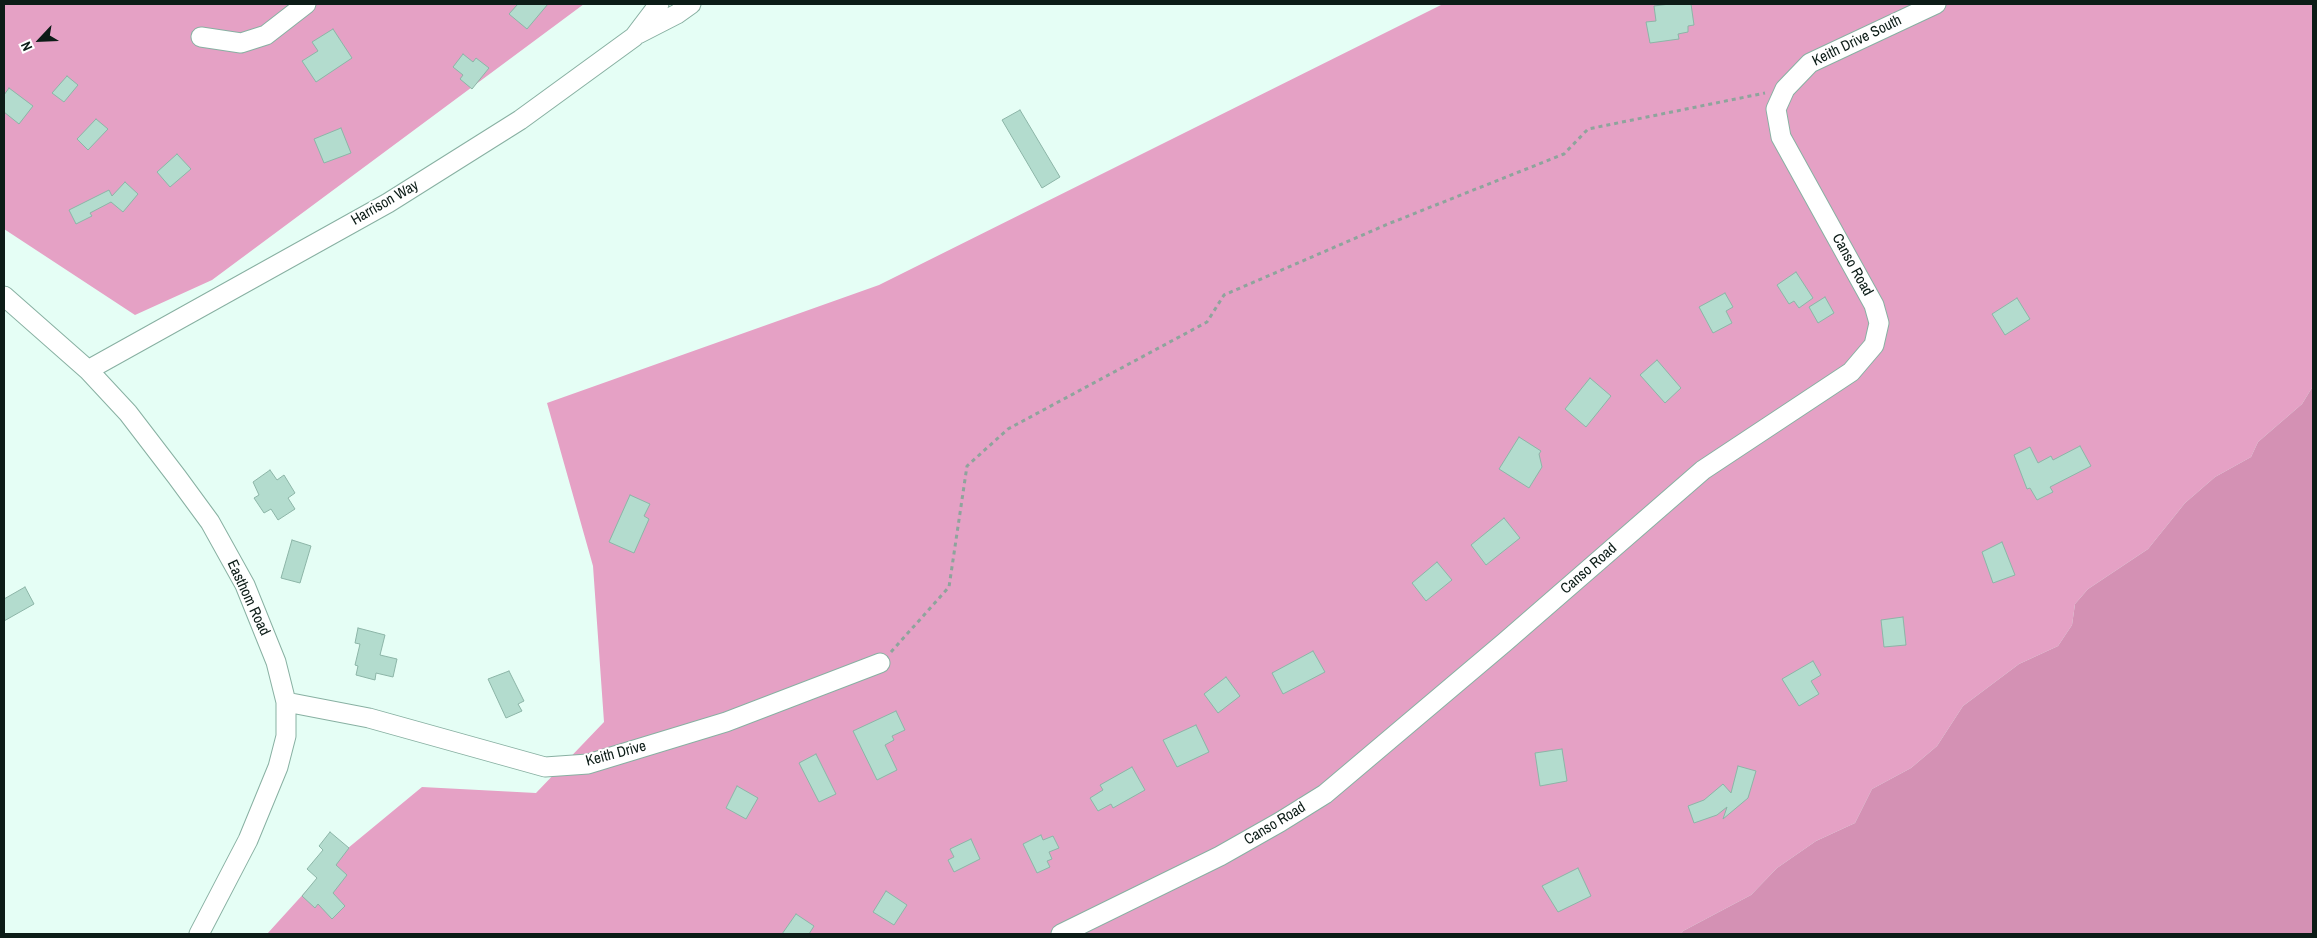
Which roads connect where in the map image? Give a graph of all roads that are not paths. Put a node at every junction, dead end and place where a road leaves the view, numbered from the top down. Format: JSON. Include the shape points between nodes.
{"nodes":[{"id":1,"x":306,"y":4,"type":"edge"},
{"id":2,"x":659,"y":4,"type":"edge"},
{"id":3,"x":691,"y":4,"type":"edge"},
{"id":4,"x":1936,"y":4,"type":"edge"},
{"id":5,"x":634,"y":36,"type":"junction"},
{"id":6,"x":201,"y":37,"type":"dead end"},
{"id":7,"x":1785,"y":89,"type":"joint"},
{"id":8,"x":4,"y":296,"type":"edge"},
{"id":9,"x":88,"y":370,"type":"junction"},
{"id":10,"x":880,"y":663,"type":"road end"},
{"id":11,"x":286,"y":702,"type":"junction"},
{"id":12,"x":199,"y":934,"type":"edge"},
{"id":13,"x":1061,"y":934,"type":"edge"}],
"edges":[{"from":1,"to":6,"type":"street","via":[[266,35],[241,43]]},
{"from":2,"to":5,"type":"street","name":"Harrison Way"},
{"from":3,"to":5,"type":"street"},
{"from":4,"to":7,"type":"street","name":"Keith Drive South","via":[[1810,63]]},
{"from":5,"to":9,"type":"street","name":"Harrison Way","via":[[520,120],[388,203]]},
{"from":7,"to":13,"type":"street","name":"Canso Road","via":[[1776,109],[1781,137],[1874,305],[1879,323],[1874,345],[1850,372],[1702,470],[1325,794],[1220,856]]},
{"from":8,"to":9,"type":"street","name":"Easthom Road"},
{"from":9,"to":11,"type":"street","name":"Easthom Road","via":[[128,413],[210,522],[245,585],[276,662]]},
{"from":10,"to":11,"type":"street","name":"Keith Drive","via":[[726,722],[580,765],[545,767],[369,718]]},
{"from":11,"to":12,"type":"street","name":"Easthom Road","via":[[286,736],[278,766],[248,840]]}]}
